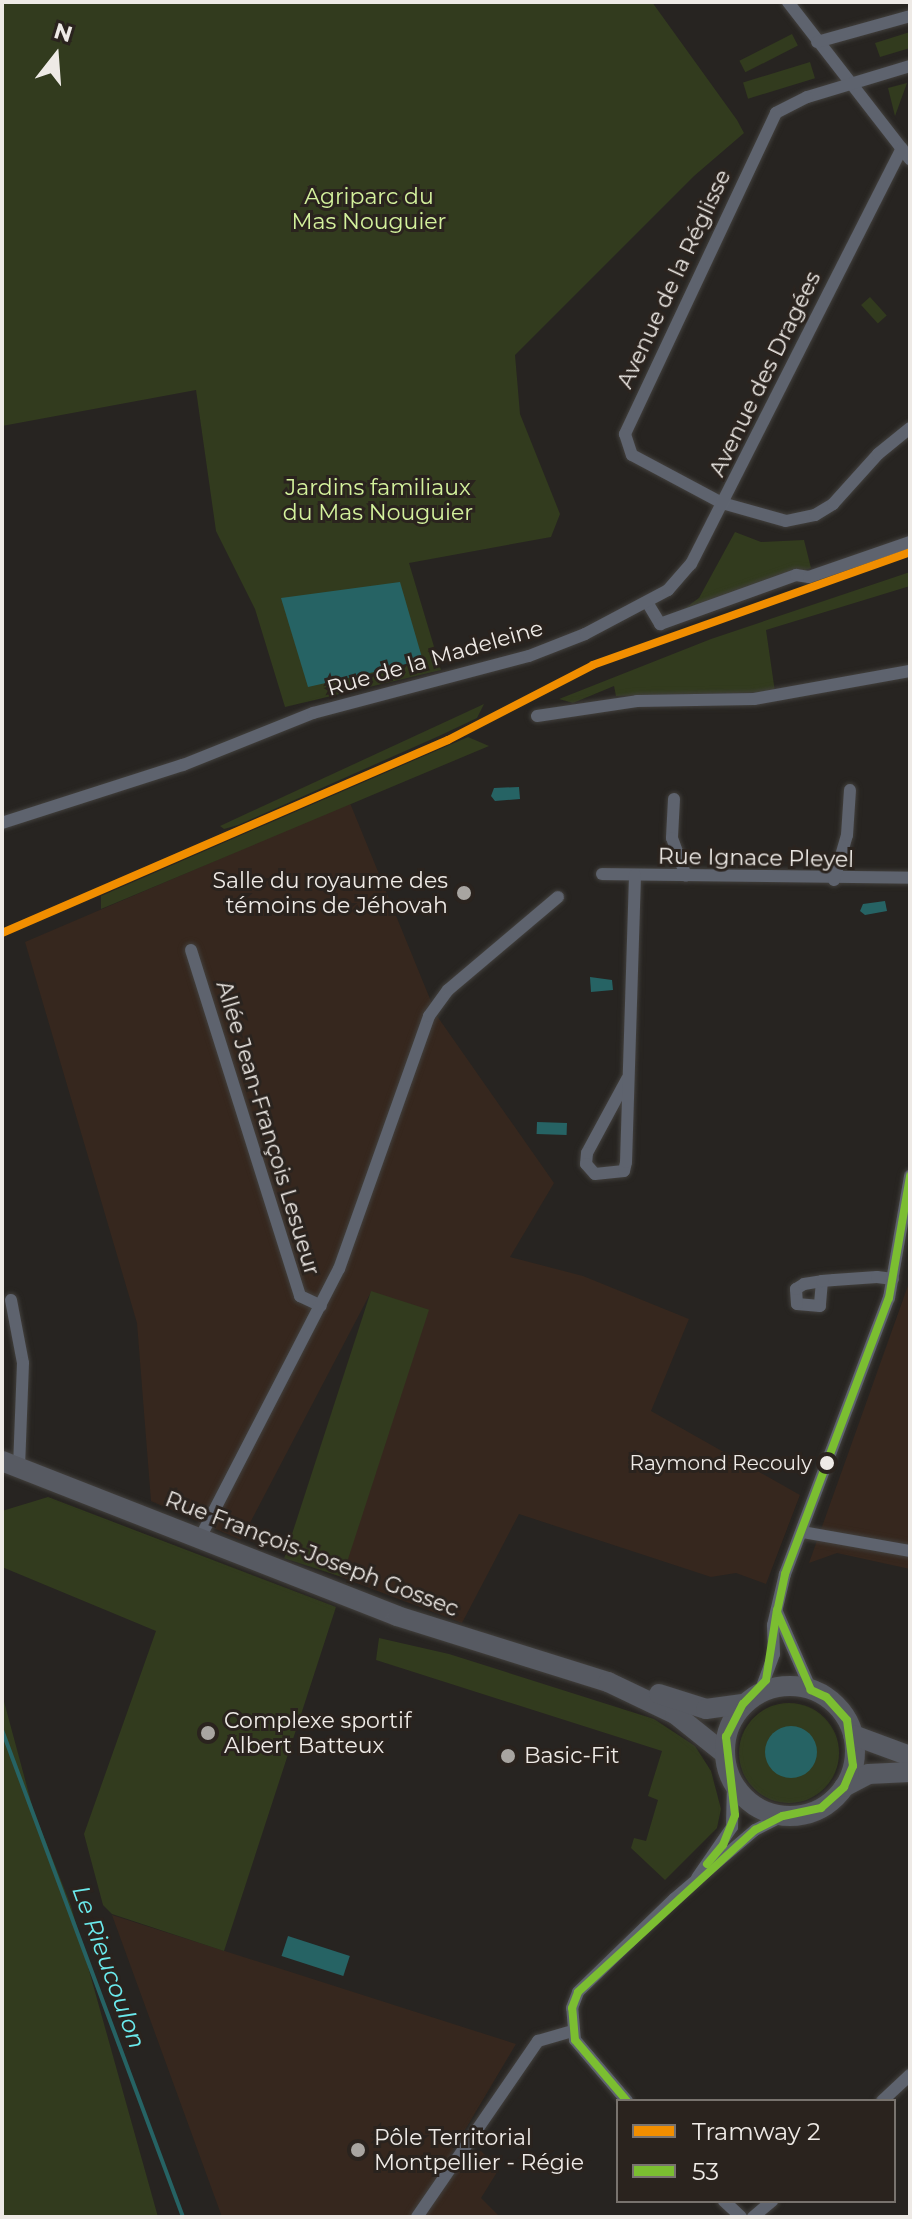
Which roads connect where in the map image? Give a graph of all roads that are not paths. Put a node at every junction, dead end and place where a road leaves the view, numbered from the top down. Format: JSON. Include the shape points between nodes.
{"nodes":[{"id":1,"x":788,"y":2,"type":"edge"},
{"id":2,"x":910,"y":16,"type":"edge"},
{"id":3,"x":817,"y":42,"type":"junction"},
{"id":4,"x":910,"y":66,"type":"edge"},
{"id":5,"x":850,"y":83,"type":"junction"},
{"id":6,"x":906,"y":154,"type":"edge"},
{"id":7,"x":910,"y":428,"type":"edge"},
{"id":8,"x":722,"y":503,"type":"junction"},
{"id":9,"x":910,"y":542,"type":"edge"},
{"id":10,"x":647,"y":602,"type":"junction"},
{"id":11,"x":910,"y":671,"type":"edge"},
{"id":12,"x":537,"y":716,"type":"dead end"},
{"id":13,"x":850,"y":790,"type":"dead end"},
{"id":14,"x":674,"y":799,"type":"dead end"},
{"id":15,"x":2,"y":823,"type":"edge"},
{"id":16,"x":602,"y":874,"type":"dead end"},
{"id":17,"x":635,"y":875,"type":"junction"},
{"id":18,"x":686,"y":876,"type":"junction"},
{"id":19,"x":910,"y":878,"type":"edge"},
{"id":20,"x":834,"y":880,"type":"junction"},
{"id":21,"x":558,"y":897,"type":"dead end"},
{"id":22,"x":191,"y":950,"type":"dead end"},
{"id":23,"x":627,"y":1079,"type":"junction"},
{"id":24,"x":910,"y":1176,"type":"edge"},
{"id":25,"x":893,"y":1279,"type":"junction"},
{"id":26,"x":822,"y":1281,"type":"dead end"},
{"id":27,"x":11,"y":1300,"type":"dead end"},
{"id":28,"x":321,"y":1306,"type":"junction"},
{"id":29,"x":10,"y":1464,"type":"edge"},
{"id":30,"x":802,"y":1532,"type":"junction"},
{"id":31,"x":201,"y":1536,"type":"junction"},
{"id":32,"x":910,"y":1551,"type":"edge"},
{"id":33,"x":777,"y":1612,"type":"junction"},
{"id":34,"x":608,"y":1682,"type":"junction"},
{"id":35,"x":811,"y":1690,"type":"junction"},
{"id":36,"x":752,"y":1698,"type":"junction"},
{"id":37,"x":853,"y":1735,"type":"junction"},
{"id":38,"x":725,"y":1754,"type":"junction"},
{"id":39,"x":910,"y":1756,"type":"edge"},
{"id":40,"x":910,"y":1772,"type":"edge"},
{"id":41,"x":733,"y":1784,"type":"junction"},
{"id":42,"x":844,"y":1787,"type":"junction"},
{"id":43,"x":783,"y":1816,"type":"junction"},
{"id":44,"x":695,"y":1881,"type":"junction"},
{"id":45,"x":572,"y":2031,"type":"junction"},
{"id":46,"x":910,"y":2075,"type":"edge"},
{"id":47,"x":625,"y":2099,"type":"edge"},
{"id":48,"x":884,"y":2099,"type":"edge"},
{"id":49,"x":726,"y":2203,"type":"edge"},
{"id":50,"x":770,"y":2203,"type":"edge"},
{"id":51,"x":417,"y":2217,"type":"edge"},
{"id":52,"x":741,"y":2217,"type":"edge"},
{"id":53,"x":753,"y":2217,"type":"edge"}],
"edges":[{"from":1,"to":3,"type":"street"},
{"from":2,"to":3,"type":"street"},
{"from":3,"to":5,"type":"street"},
{"from":4,"to":5,"type":"street"},
{"from":5,"to":6,"type":"street"},
{"from":5,"to":8,"type":"street","name":"Avenue de la Réglisse","via":[[776,113],[626,426],[632,455]]},
{"from":6,"to":8,"type":"street","name":"Avenue des Dragées"},
{"from":7,"to":8,"type":"street","name":"Avenue de la Réglisse","via":[[833,504],[815,515],[769,520]]},
{"from":8,"to":10,"type":"street","name":"Avenue des Dragées","via":[[681,580]]},
{"from":9,"to":10,"type":"street","via":[[809,577],[796,575],[660,624]]},
{"from":10,"to":15,"type":"street","name":"Rue de la Madeleine","via":[[529,656],[313,713],[183,765]]},
{"from":11,"to":12,"type":"street","via":[[754,699],[637,701]]},
{"from":13,"to":20,"type":"street","via":[[847,835]]},
{"from":14,"to":18,"type":"street","via":[[672,838]]},
{"from":16,"to":17,"type":"street","name":"Rue Ignace Pleyel"},
{"from":17,"to":18,"type":"street","name":"Rue Ignace Pleyel"},
{"from":17,"to":23,"type":"street"},
{"from":18,"to":20,"type":"street","name":"Rue Ignace Pleyel"},
{"from":19,"to":20,"type":"street","name":"Rue Ignace Pleyel"},
{"from":21,"to":28,"type":"street","via":[[448,990],[429,1016]]},
{"from":22,"to":28,"type":"street","name":"Allée Jean-François Lesueur","via":[[300,1296]]},
{"from":23,"to":23,"type":"street","via":[[587,1153],[586,1164],[595,1174],[624,1171]]},
{"from":24,"to":25,"type":"street"},
{"from":25,"to":26,"type":"street"},
{"from":25,"to":30,"type":"street"},
{"from":27,"to":29,"type":"street","via":[[23,1363]]},
{"from":28,"to":31,"type":"street"},
{"from":29,"to":31,"type":"main road","name":"Rue François-Joseph Gossec"},
{"from":30,"to":32,"type":"street"},
{"from":30,"to":33,"type":"street"},
{"from":31,"to":34,"type":"main road","name":"Rue François-Joseph Gossec","via":[[397,1616]]},
{"from":33,"to":35,"type":"street"},
{"from":33,"to":36,"type":"street","via":[[774,1654]]},
{"from":34,"to":36,"type":"main road","name":"Rue François-Joseph Gossec","via":[[706,1709]]},
{"from":34,"to":38,"type":"main road","name":"Rue François-Joseph Gossec","via":[[675,1714]]},
{"from":35,"to":36,"type":"main road","via":[[780,1687]]},
{"from":35,"to":37,"type":"main road","via":[[838,1708]]},
{"from":36,"to":38,"type":"main road","via":[[732,1721]]},
{"from":37,"to":39,"type":"main road"},
{"from":37,"to":42,"type":"main road","via":[[853,1766]]},
{"from":38,"to":41,"type":"main road"},
{"from":40,"to":42,"type":"main road","via":[[868,1774]]},
{"from":41,"to":43,"type":"main road","via":[[751,1803]]},
{"from":41,"to":44,"type":"street","via":[[732,1827]]},
{"from":42,"to":43,"type":"main road","via":[[821,1808]]},
{"from":43,"to":44,"type":"street","via":[[755,1830]]},
{"from":44,"to":45,"type":"street","via":[[578,1992]]},
{"from":45,"to":47,"type":"street","via":[[583,2054]]},
{"from":45,"to":51,"type":"street","via":[[538,2041]]},
{"from":46,"to":48,"type":"street"},
{"from":49,"to":52,"type":"street"},
{"from":50,"to":53,"type":"street"}]}
